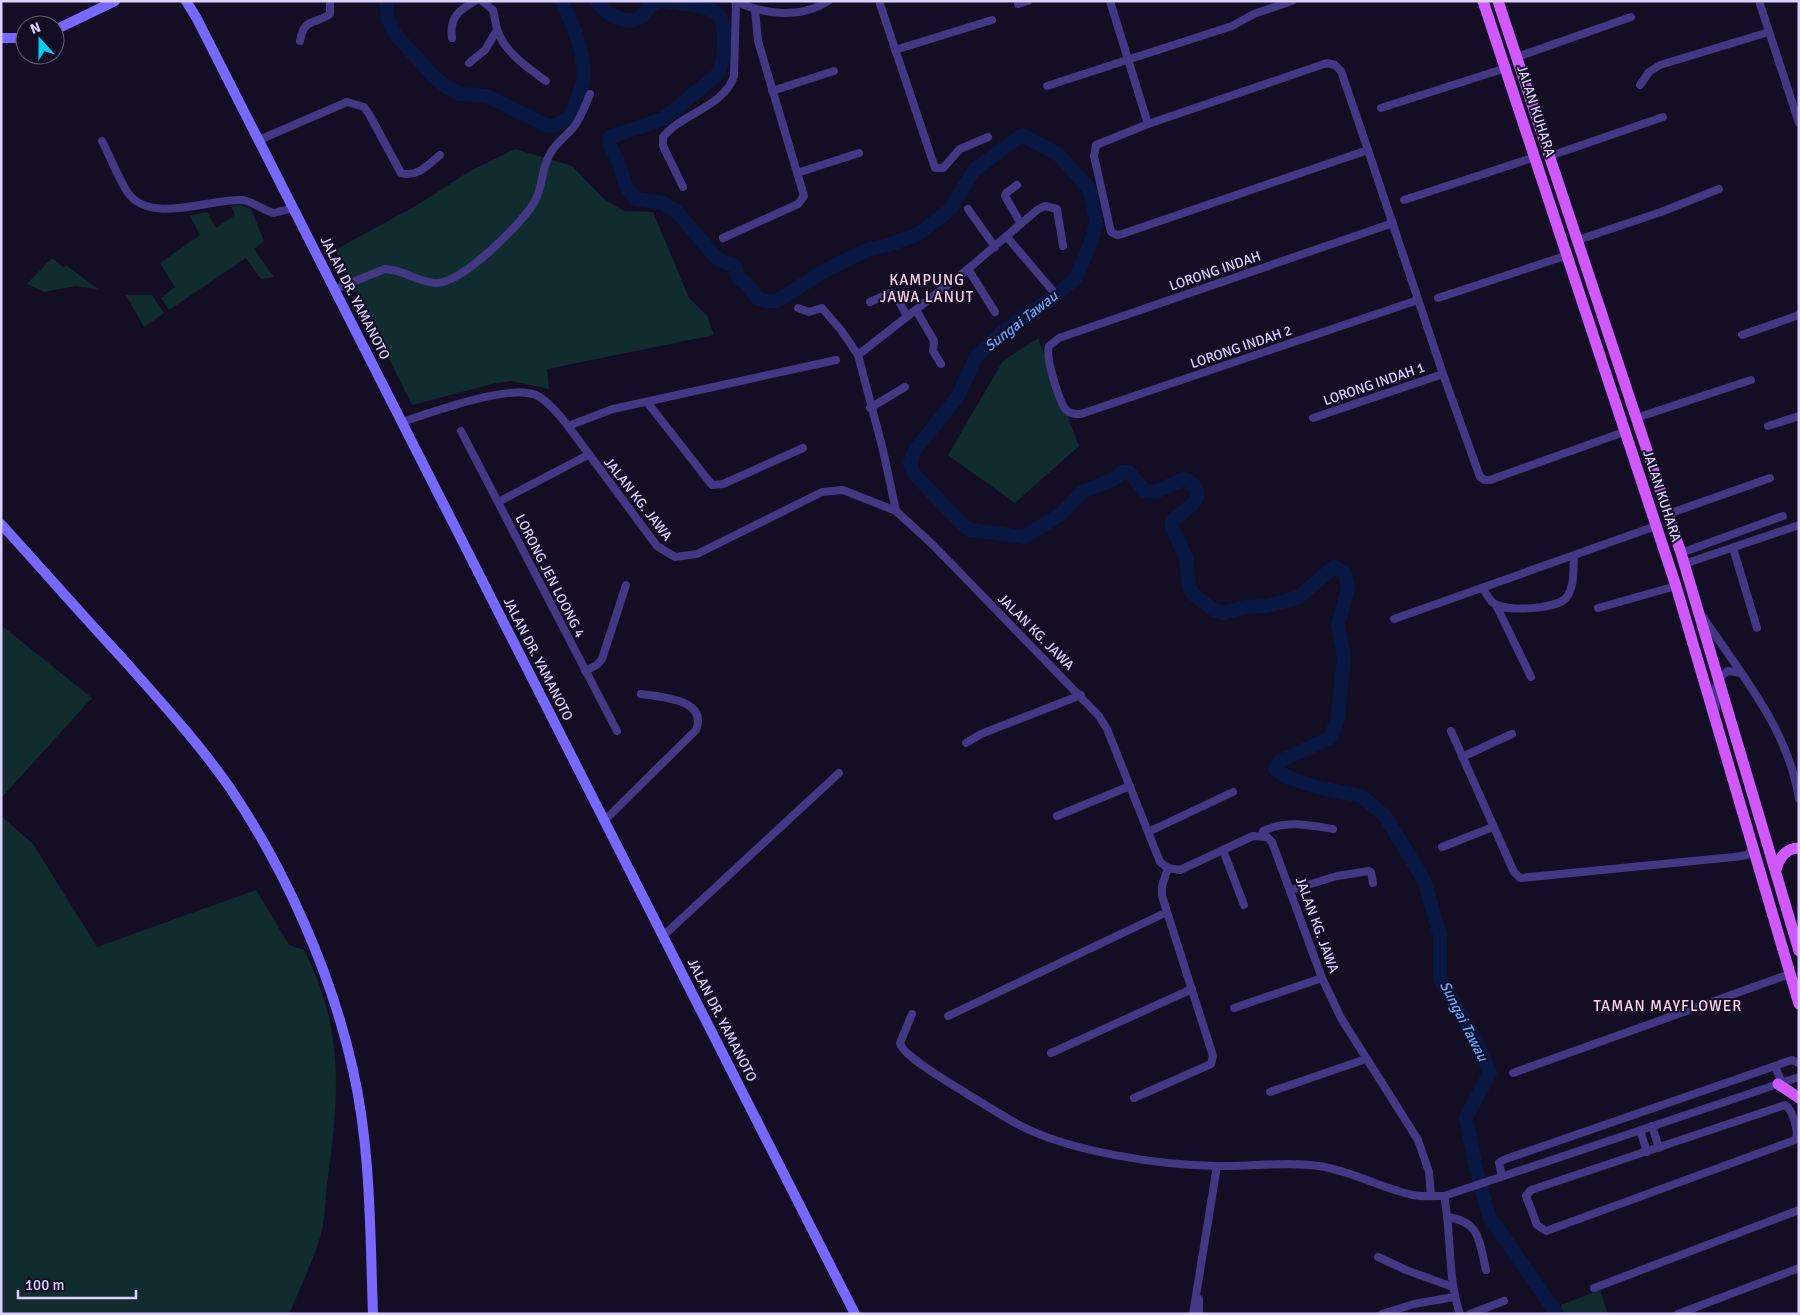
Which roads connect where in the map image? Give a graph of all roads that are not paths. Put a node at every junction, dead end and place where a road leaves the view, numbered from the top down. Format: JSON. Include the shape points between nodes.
{"nodes":[{"id":1,"x":115,"y":1,"type":"edge"},
{"id":2,"x":186,"y":1,"type":"edge"},
{"id":3,"x":191,"y":1,"type":"edge"},
{"id":4,"x":330,"y":1,"type":"edge"},
{"id":5,"x":475,"y":1,"type":"edge"},
{"id":6,"x":482,"y":1,"type":"edge"},
{"id":7,"x":828,"y":1,"type":"edge"},
{"id":8,"x":879,"y":1,"type":"edge"},
{"id":9,"x":1028,"y":1,"type":"edge"},
{"id":10,"x":1110,"y":1,"type":"edge"},
{"id":11,"x":1292,"y":1,"type":"edge"},
{"id":12,"x":1483,"y":1,"type":"edge"},
{"id":13,"x":1498,"y":1,"type":"edge"},
{"id":14,"x":1758,"y":1,"type":"edge"},
{"id":15,"x":736,"y":2,"type":"edge"},
{"id":16,"x":1018,"y":4,"type":"dead end"},
{"id":17,"x":755,"y":10,"type":"junction"},
{"id":18,"x":196,"y":17,"type":"junction"},
{"id":19,"x":1632,"y":17,"type":"dead end"},
{"id":20,"x":992,"y":20,"type":"dead end"},
{"id":21,"x":65,"y":25,"type":"edge"},
{"id":22,"x":497,"y":30,"type":"junction"},
{"id":23,"x":1769,"y":32,"type":"junction"},
{"id":24,"x":1,"y":38,"type":"edge"},
{"id":25,"x":15,"y":38,"type":"edge"},
{"id":26,"x":452,"y":38,"type":"dead end"},
{"id":27,"x":300,"y":41,"type":"dead end"},
{"id":28,"x":896,"y":50,"type":"junction"},
{"id":29,"x":1517,"y":57,"type":"junction"},
{"id":30,"x":1128,"y":60,"type":"junction"},
{"id":31,"x":469,"y":63,"type":"dead end"},
{"id":32,"x":1506,"y":68,"type":"junction"},
{"id":33,"x":834,"y":71,"type":"dead end"},
{"id":34,"x":546,"y":80,"type":"dead end"},
{"id":35,"x":1640,"y":85,"type":"dead end"},
{"id":36,"x":1048,"y":86,"type":"dead end"},
{"id":37,"x":772,"y":91,"type":"junction"},
{"id":38,"x":590,"y":94,"type":"dead end"},
{"id":39,"x":1381,"y":108,"type":"dead end"},
{"id":40,"x":1663,"y":117,"type":"dead end"},
{"id":41,"x":1799,"y":123,"type":"edge"},
{"id":42,"x":1148,"y":124,"type":"junction"},
{"id":43,"x":988,"y":138,"type":"dead end"},
{"id":44,"x":259,"y":140,"type":"junction"},
{"id":45,"x":102,"y":142,"type":"dead end"},
{"id":46,"x":1368,"y":150,"type":"junction"},
{"id":47,"x":859,"y":153,"type":"dead end"},
{"id":48,"x":440,"y":155,"type":"dead end"},
{"id":49,"x":1550,"y":156,"type":"junction"},
{"id":50,"x":1535,"y":157,"type":"junction"},
{"id":51,"x":797,"y":173,"type":"junction"},
{"id":52,"x":1017,"y":185,"type":"dead end"},
{"id":53,"x":683,"y":187,"type":"dead end"},
{"id":54,"x":1719,"y":189,"type":"dead end"},
{"id":55,"x":1404,"y":200,"type":"dead end"},
{"id":56,"x":294,"y":208,"type":"junction"},
{"id":57,"x":968,"y":208,"type":"dead end"},
{"id":58,"x":1393,"y":223,"type":"junction"},
{"id":59,"x":1021,"y":224,"type":"junction"},
{"id":60,"x":1007,"y":236,"type":"junction"},
{"id":61,"x":723,"y":238,"type":"dead end"},
{"id":62,"x":1578,"y":240,"type":"junction"},
{"id":63,"x":1064,"y":246,"type":"dead end"},
{"id":64,"x":995,"y":247,"type":"junction"},
{"id":65,"x":1568,"y":255,"type":"junction"},
{"id":66,"x":968,"y":269,"type":"junction"},
{"id":67,"x":335,"y":289,"type":"junction"},
{"id":68,"x":1052,"y":290,"type":"dead end"},
{"id":69,"x":1438,"y":298,"type":"dead end"},
{"id":70,"x":1418,"y":300,"type":"junction"},
{"id":71,"x":870,"y":302,"type":"dead end"},
{"id":72,"x":798,"y":308,"type":"dead end"},
{"id":73,"x":916,"y":310,"type":"junction"},
{"id":74,"x":995,"y":312,"type":"dead end"},
{"id":75,"x":907,"y":316,"type":"junction"},
{"id":76,"x":1799,"y":316,"type":"edge"},
{"id":77,"x":1742,"y":335,"type":"dead end"},
{"id":78,"x":858,"y":355,"type":"junction"},
{"id":79,"x":836,"y":360,"type":"dead end"},
{"id":80,"x":941,"y":364,"type":"dead end"},
{"id":81,"x":1443,"y":374,"type":"junction"},
{"id":82,"x":1751,"y":380,"type":"dead end"},
{"id":83,"x":905,"y":387,"type":"dead end"},
{"id":84,"x":647,"y":402,"type":"junction"},
{"id":85,"x":870,"y":408,"type":"junction"},
{"id":86,"x":1071,"y":413,"type":"joint"},
{"id":87,"x":1799,"y":416,"type":"edge"},
{"id":88,"x":1313,"y":418,"type":"dead end"},
{"id":89,"x":1636,"y":418,"type":"junction"},
{"id":90,"x":402,"y":422,"type":"junction"},
{"id":91,"x":568,"y":426,"type":"junction"},
{"id":92,"x":1768,"y":426,"type":"dead end"},
{"id":93,"x":461,"y":432,"type":"dead end"},
{"id":94,"x":1624,"y":432,"type":"junction"},
{"id":95,"x":803,"y":448,"type":"dead end"},
{"id":96,"x":588,"y":455,"type":"junction"},
{"id":97,"x":1770,"y":478,"type":"dead end"},
{"id":98,"x":498,"y":502,"type":"junction"},
{"id":99,"x":896,"y":511,"type":"junction"},
{"id":100,"x":1668,"y":514,"type":"junction"},
{"id":101,"x":1783,"y":516,"type":"dead end"},
{"id":102,"x":1,"y":524,"type":"edge"},
{"id":103,"x":1799,"y":525,"type":"edge"},
{"id":104,"x":1656,"y":526,"type":"junction"},
{"id":105,"x":1733,"y":548,"type":"junction"},
{"id":106,"x":1574,"y":556,"type":"junction"},
{"id":107,"x":1683,"y":558,"type":"junction"},
{"id":108,"x":626,"y":585,"type":"dead end"},
{"id":109,"x":1676,"y":586,"type":"junction"},
{"id":110,"x":1483,"y":589,"type":"junction"},
{"id":111,"x":1496,"y":605,"type":"junction"},
{"id":112,"x":1598,"y":608,"type":"dead end"},
{"id":113,"x":1699,"y":611,"type":"junction"},
{"id":114,"x":1394,"y":620,"type":"dead end"},
{"id":115,"x":1757,"y":628,"type":"dead end"},
{"id":116,"x":585,"y":671,"type":"junction"},
{"id":117,"x":1741,"y":673,"type":"junction"},
{"id":118,"x":1530,"y":677,"type":"dead end"},
{"id":119,"x":1720,"y":678,"type":"junction"},
{"id":120,"x":641,"y":694,"type":"dead end"},
{"id":121,"x":1081,"y":695,"type":"junction"},
{"id":122,"x":1717,"y":720,"type":"junction"},
{"id":123,"x":1451,"y":731,"type":"dead end"},
{"id":124,"x":617,"y":732,"type":"dead end"},
{"id":125,"x":1512,"y":734,"type":"dead end"},
{"id":126,"x":966,"y":743,"type":"dead end"},
{"id":127,"x":1462,"y":757,"type":"junction"},
{"id":128,"x":1795,"y":765,"type":"edge"},
{"id":129,"x":839,"y":773,"type":"dead end"},
{"id":130,"x":1130,"y":786,"type":"junction"},
{"id":131,"x":1233,"y":792,"type":"dead end"},
{"id":132,"x":1799,"y":799,"type":"edge"},
{"id":133,"x":1056,"y":816,"type":"dead end"},
{"id":134,"x":605,"y":820,"type":"junction"},
{"id":135,"x":1493,"y":827,"type":"junction"},
{"id":136,"x":1333,"y":829,"type":"dead end"},
{"id":137,"x":1148,"y":832,"type":"junction"},
{"id":138,"x":1262,"y":836,"type":"junction"},
{"id":139,"x":1754,"y":846,"type":"junction"},
{"id":140,"x":1442,"y":847,"type":"dead end"},
{"id":141,"x":1799,"y":848,"type":"edge"},
{"id":142,"x":1223,"y":850,"type":"junction"},
{"id":143,"x":1168,"y":868,"type":"junction"},
{"id":144,"x":1776,"y":870,"type":"junction"},
{"id":145,"x":1373,"y":883,"type":"dead end"},
{"id":146,"x":1291,"y":890,"type":"junction"},
{"id":147,"x":1244,"y":905,"type":"dead end"},
{"id":148,"x":1167,"y":912,"type":"junction"},
{"id":149,"x":663,"y":936,"type":"junction"},
{"id":150,"x":1799,"y":951,"type":"edge"},
{"id":151,"x":1790,"y":974,"type":"junction"},
{"id":152,"x":1322,"y":978,"type":"junction"},
{"id":153,"x":1192,"y":989,"type":"junction"},
{"id":154,"x":1799,"y":1004,"type":"edge"},
{"id":155,"x":1234,"y":1008,"type":"dead end"},
{"id":156,"x":912,"y":1014,"type":"dead end"},
{"id":157,"x":948,"y":1016,"type":"dead end"},
{"id":158,"x":1051,"y":1053,"type":"dead end"},
{"id":159,"x":1366,"y":1059,"type":"junction"},
{"id":160,"x":1799,"y":1063,"type":"edge"},
{"id":161,"x":1775,"y":1066,"type":"junction"},
{"id":162,"x":1512,"y":1073,"type":"dead end"},
{"id":163,"x":1799,"y":1077,"type":"edge"},
{"id":164,"x":1780,"y":1084,"type":"junction"},
{"id":165,"x":1270,"y":1092,"type":"dead end"},
{"id":166,"x":1134,"y":1098,"type":"dead end"},
{"id":167,"x":1799,"y":1098,"type":"edge"},
{"id":168,"x":1652,"y":1126,"type":"junction"},
{"id":169,"x":1640,"y":1130,"type":"junction"},
{"id":170,"x":1586,"y":1131,"type":"junction"},
{"id":171,"x":1592,"y":1147,"type":"junction"},
{"id":172,"x":1659,"y":1148,"type":"junction"},
{"id":173,"x":1647,"y":1152,"type":"junction"},
{"id":174,"x":1217,"y":1166,"type":"junction"},
{"id":175,"x":1502,"y":1176,"type":"junction"},
{"id":176,"x":1431,"y":1196,"type":"junction"},
{"id":177,"x":1444,"y":1196,"type":"junction"},
{"id":178,"x":1799,"y":1210,"type":"edge"},
{"id":179,"x":1448,"y":1217,"type":"junction"},
{"id":180,"x":1378,"y":1257,"type":"dead end"},
{"id":181,"x":1799,"y":1268,"type":"edge"},
{"id":182,"x":1486,"y":1270,"type":"dead end"},
{"id":183,"x":1199,"y":1279,"type":"junction"},
{"id":184,"x":1453,"y":1287,"type":"junction"},
{"id":185,"x":1594,"y":1288,"type":"dead end"},
{"id":186,"x":1454,"y":1297,"type":"junction"},
{"id":187,"x":1504,"y":1301,"type":"dead end"},
{"id":188,"x":373,"y":1314,"type":"edge"},
{"id":189,"x":855,"y":1314,"type":"edge"},
{"id":190,"x":1193,"y":1314,"type":"edge"},
{"id":191,"x":1199,"y":1314,"type":"edge"},
{"id":192,"x":1382,"y":1314,"type":"edge"},
{"id":193,"x":1460,"y":1314,"type":"edge"},
{"id":194,"x":1470,"y":1314,"type":"edge"},
{"id":195,"x":1678,"y":1314,"type":"edge"}],
"edges":[{"from":1,"to":21,"type":"street"},
{"from":2,"to":18,"type":"street","name":"JALAN DR. YAMANOTO"},
{"from":3,"to":18,"type":"street","name":"JALAN DR. YAMANOTO"},
{"from":4,"to":27,"type":"street","via":[[330,14],[308,23],[302,30]]},
{"from":5,"to":26,"type":"street","via":[[455,16]]},
{"from":6,"to":22,"type":"street","via":[[493,10]]},
{"from":7,"to":17,"type":"street","via":[[804,12]]},
{"from":8,"to":28,"type":"street"},
{"from":9,"to":16,"type":"street"},
{"from":10,"to":30,"type":"street"},
{"from":11,"to":30,"type":"street","via":[[1254,14],[1232,26]]},
{"from":12,"to":32,"type":"main road","name":"JALAN KUHARA"},
{"from":13,"to":29,"type":"main road","name":"JALAN KUHARA"},
{"from":14,"to":23,"type":"street"},
{"from":15,"to":17,"type":"street"},
{"from":15,"to":53,"type":"street","via":[[732,84],[663,136],[663,146]]},
{"from":17,"to":37,"type":"street","via":[[758,41]]},
{"from":18,"to":44,"type":"street","name":"JALAN DR. YAMANOTO"},
{"from":19,"to":29,"type":"street"},
{"from":20,"to":28,"type":"street"},
{"from":22,"to":31,"type":"street","via":[[485,50]]},
{"from":22,"to":34,"type":"street","via":[[523,64]]},
{"from":23,"to":35,"type":"street","via":[[1660,66],[1649,72]]},
{"from":23,"to":41,"type":"street"},
{"from":24,"to":25,"type":"street"},
{"from":28,"to":43,"type":"street","via":[[934,168],[946,166],[960,149]]},
{"from":29,"to":49,"type":"main road","name":"JALAN KUHARA"},
{"from":30,"to":36,"type":"street"},
{"from":30,"to":42,"type":"street"},
{"from":32,"to":39,"type":"street"},
{"from":32,"to":50,"type":"main road","name":"JALAN KUHARA"},
{"from":33,"to":37,"type":"street"},
{"from":37,"to":51,"type":"street"},
{"from":38,"to":67,"type":"street","via":[[579,120],[550,153],[536,199],[528,212],[467,271],[437,283],[385,269]]},
{"from":40,"to":49,"type":"street"},
{"from":42,"to":46,"type":"street","via":[[1327,64],[1335,65],[1341,71]]},
{"from":42,"to":46,"type":"street","via":[[1100,143],[1094,151],[1109,227],[1117,235]]},
{"from":44,"to":48,"type":"street","via":[[348,102],[364,107],[401,173],[421,170]]},
{"from":44,"to":56,"type":"street","name":"JALAN DR. YAMANOTO"},
{"from":45,"to":56,"type":"street","via":[[128,193],[144,205],[180,208],[246,200],[274,214]]},
{"from":46,"to":58,"type":"street"},
{"from":47,"to":51,"type":"street"},
{"from":49,"to":62,"type":"main road","name":"JALAN KUHARA"},
{"from":50,"to":55,"type":"street"},
{"from":50,"to":65,"type":"main road","name":"JALAN KUHARA"},
{"from":51,"to":61,"type":"street","via":[[804,196],[798,204]]},
{"from":52,"to":59,"type":"street","via":[[1005,196]]},
{"from":54,"to":62,"type":"street"},
{"from":56,"to":67,"type":"street","name":"JALAN DR. YAMANOTO"},
{"from":57,"to":64,"type":"street"},
{"from":58,"to":70,"type":"street"},
{"from":58,"to":86,"type":"street","name":"LORONG INDAH","via":[[1059,338],[1049,346],[1048,360],[1064,406]]},
{"from":59,"to":60,"type":"street"},
{"from":59,"to":63,"type":"street","via":[[1045,206],[1058,209]]},
{"from":60,"to":64,"type":"street"},
{"from":60,"to":68,"type":"street"},
{"from":62,"to":89,"type":"main road","name":"JALAN KUHARA"},
{"from":64,"to":66,"type":"street"},
{"from":65,"to":69,"type":"street"},
{"from":65,"to":94,"type":"main road","name":"JALAN KUHARA"},
{"from":66,"to":73,"type":"street"},
{"from":66,"to":74,"type":"street"},
{"from":67,"to":90,"type":"street","name":"JALAN DR. YAMANOTO"},
{"from":70,"to":81,"type":"street"},
{"from":70,"to":86,"type":"street","name":"LORONG INDAH 2","via":[[1081,414]]},
{"from":71,"to":75,"type":"street","via":[[895,294]]},
{"from":72,"to":78,"type":"street","via":[[809,312],[822,308]]},
{"from":73,"to":75,"type":"street"},
{"from":73,"to":80,"type":"street","via":[[934,341],[933,351]]},
{"from":75,"to":78,"type":"street"},
{"from":76,"to":77,"type":"street"},
{"from":78,"to":85,"type":"street"},
{"from":79,"to":84,"type":"street"},
{"from":81,"to":88,"type":"street","name":"LORONG INDAH 1"},
{"from":81,"to":94,"type":"street","via":[[1478,473],[1485,480]]},
{"from":82,"to":89,"type":"street"},
{"from":83,"to":85,"type":"street"},
{"from":84,"to":91,"type":"street","via":[[612,409]]},
{"from":84,"to":95,"type":"street","via":[[712,485],[723,484]]},
{"from":85,"to":99,"type":"street"},
{"from":87,"to":92,"type":"street"},
{"from":89,"to":100,"type":"main road","name":"JALAN KUHARA"},
{"from":90,"to":91,"type":"street","name":"JALAN KG. JAWA","via":[[476,400],[519,392],[537,396]]},
{"from":90,"to":134,"type":"street","name":"JALAN DR. YAMANOTO"},
{"from":91,"to":96,"type":"street","name":"JALAN KG. JAWA"},
{"from":93,"to":98,"type":"street","name":"LORONG JEN LOONG 4"},
{"from":94,"to":104,"type":"main road","name":"JALAN KUHARA"},
{"from":96,"to":98,"type":"street"},
{"from":96,"to":99,"type":"street","name":"JALAN KG. JAWA","via":[[657,546],[675,557],[691,556],[712,548],[822,492],[835,489]]},
{"from":97,"to":100,"type":"street"},
{"from":98,"to":116,"type":"street","name":"LORONG JEN LOONG 4"},
{"from":99,"to":121,"type":"street","name":"JALAN KG. JAWA"},
{"from":100,"to":107,"type":"main road","name":"JALAN KUHARA"},
{"from":101,"to":107,"type":"street"},
{"from":102,"to":188,"type":"street","via":[[159,700],[229,787],[260,836],[310,938],[334,1001],[358,1099],[368,1191]]},
{"from":103,"to":105,"type":"street"},
{"from":104,"to":106,"type":"street"},
{"from":104,"to":109,"type":"main road","name":"JALAN KUHARA"},
{"from":105,"to":107,"type":"street"},
{"from":105,"to":115,"type":"street"},
{"from":106,"to":110,"type":"street"},
{"from":106,"to":111,"type":"street","via":[[1572,588],[1566,599],[1531,609]]},
{"from":107,"to":113,"type":"main road","name":"JALAN KUHARA"},
{"from":108,"to":116,"type":"street","via":[[602,659]]},
{"from":109,"to":112,"type":"street"},
{"from":109,"to":122,"type":"main road","name":"JALAN KUHARA"},
{"from":110,"to":111,"type":"street"},
{"from":110,"to":114,"type":"street"},
{"from":111,"to":118,"type":"street"},
{"from":113,"to":117,"type":"street"},
{"from":113,"to":119,"type":"main road","name":"JALAN KUHARA"},
{"from":116,"to":124,"type":"street","name":"LORONG JEN LOONG 4"},
{"from":117,"to":119,"type":"street","via":[[1728,671]]},
{"from":117,"to":128,"type":"street","via":[[1774,723]]},
{"from":119,"to":122,"type":"street","via":[[1714,687]]},
{"from":119,"to":144,"type":"main road","name":"JALAN KUHARA"},
{"from":120,"to":134,"type":"street","via":[[684,701],[696,715],[698,723],[696,730]]},
{"from":121,"to":126,"type":"street","via":[[981,734]]},
{"from":121,"to":130,"type":"street","name":"JALAN KG. JAWA","via":[[1107,729]]},
{"from":122,"to":139,"type":"main road","name":"JALAN KUHARA"},
{"from":123,"to":127,"type":"street"},
{"from":125,"to":127,"type":"street"},
{"from":127,"to":135,"type":"street"},
{"from":128,"to":132,"type":"street"},
{"from":129,"to":149,"type":"street"},
{"from":130,"to":133,"type":"street"},
{"from":130,"to":137,"type":"street","name":"JALAN KG. JAWA"},
{"from":131,"to":137,"type":"street"},
{"from":134,"to":149,"type":"street","name":"JALAN DR. YAMANOTO"},
{"from":135,"to":139,"type":"street","via":[[1514,872],[1526,879],[1734,858],[1750,854]]},
{"from":135,"to":140,"type":"street"},
{"from":136,"to":138,"type":"street","via":[[1292,823],[1263,831]]},
{"from":137,"to":143,"type":"street","name":"JALAN KG. JAWA","via":[[1160,862]]},
{"from":138,"to":142,"type":"street","via":[[1253,836]]},
{"from":138,"to":146,"type":"street","name":"JALAN KG. JAWA","via":[[1272,842]]},
{"from":139,"to":151,"type":"main road","name":"JALAN KUHARA"},
{"from":141,"to":144,"type":"main road","via":[[1788,850]]},
{"from":142,"to":143,"type":"street","via":[[1180,870]]},
{"from":142,"to":147,"type":"street"},
{"from":143,"to":148,"type":"street","via":[[1162,886]]},
{"from":144,"to":150,"type":"main road","name":"JALAN KUHARA"},
{"from":145,"to":146,"type":"street","via":[[1369,871],[1337,876]]},
{"from":146,"to":152,"type":"street","name":"JALAN KG. JAWA"},
{"from":148,"to":153,"type":"street"},
{"from":148,"to":157,"type":"street"},
{"from":149,"to":189,"type":"street","name":"JALAN DR. YAMANOTO"},
{"from":151,"to":154,"type":"main road","name":"JALAN KUHARA"},
{"from":151,"to":162,"type":"street"},
{"from":152,"to":155,"type":"street"},
{"from":152,"to":159,"type":"street","name":"JALAN KG. JAWA","via":[[1348,1033]]},
{"from":153,"to":158,"type":"street"},
{"from":153,"to":166,"type":"street","via":[[1213,1056],[1211,1064]]},
{"from":156,"to":174,"type":"street","via":[[900,1043],[903,1050],[1020,1126],[1059,1141],[1149,1162]]},
{"from":159,"to":165,"type":"street"},
{"from":159,"to":176,"type":"street","name":"JALAN KG. JAWA","via":[[1418,1140],[1429,1172]]},
{"from":160,"to":161,"type":"street","via":[[1792,1060]]},
{"from":161,"to":164,"type":"street"},
{"from":161,"to":170,"type":"street"},
{"from":163,"to":164,"type":"street"},
{"from":164,"to":167,"type":"main road"},
{"from":164,"to":168,"type":"street"},
{"from":168,"to":169,"type":"street"},
{"from":168,"to":172,"type":"street"},
{"from":169,"to":171,"type":"street"},
{"from":169,"to":173,"type":"street"},
{"from":170,"to":171,"type":"street"},
{"from":170,"to":175,"type":"street","via":[[1503,1160],[1499,1163]]},
{"from":171,"to":175,"type":"street"},
{"from":172,"to":173,"type":"street"},
{"from":172,"to":173,"type":"street","via":[[1785,1105],[1790,1110],[1797,1134],[1795,1140],[1546,1231],[1537,1225],[1526,1196],[1531,1190]]},
{"from":174,"to":176,"type":"street","via":[[1318,1166],[1414,1195]]},
{"from":174,"to":183,"type":"street"},
{"from":175,"to":177,"type":"street"},
{"from":176,"to":177,"type":"street"},
{"from":177,"to":179,"type":"street"},
{"from":178,"to":185,"type":"street"},
{"from":179,"to":182,"type":"street","via":[[1470,1224],[1477,1235]]},
{"from":179,"to":184,"type":"street"},
{"from":180,"to":184,"type":"street"},
{"from":181,"to":195,"type":"street"},
{"from":183,"to":190,"type":"street"},
{"from":183,"to":191,"type":"street"},
{"from":184,"to":186,"type":"street"},
{"from":186,"to":192,"type":"street"},
{"from":186,"to":193,"type":"street"},
{"from":187,"to":194,"type":"street"}]}
